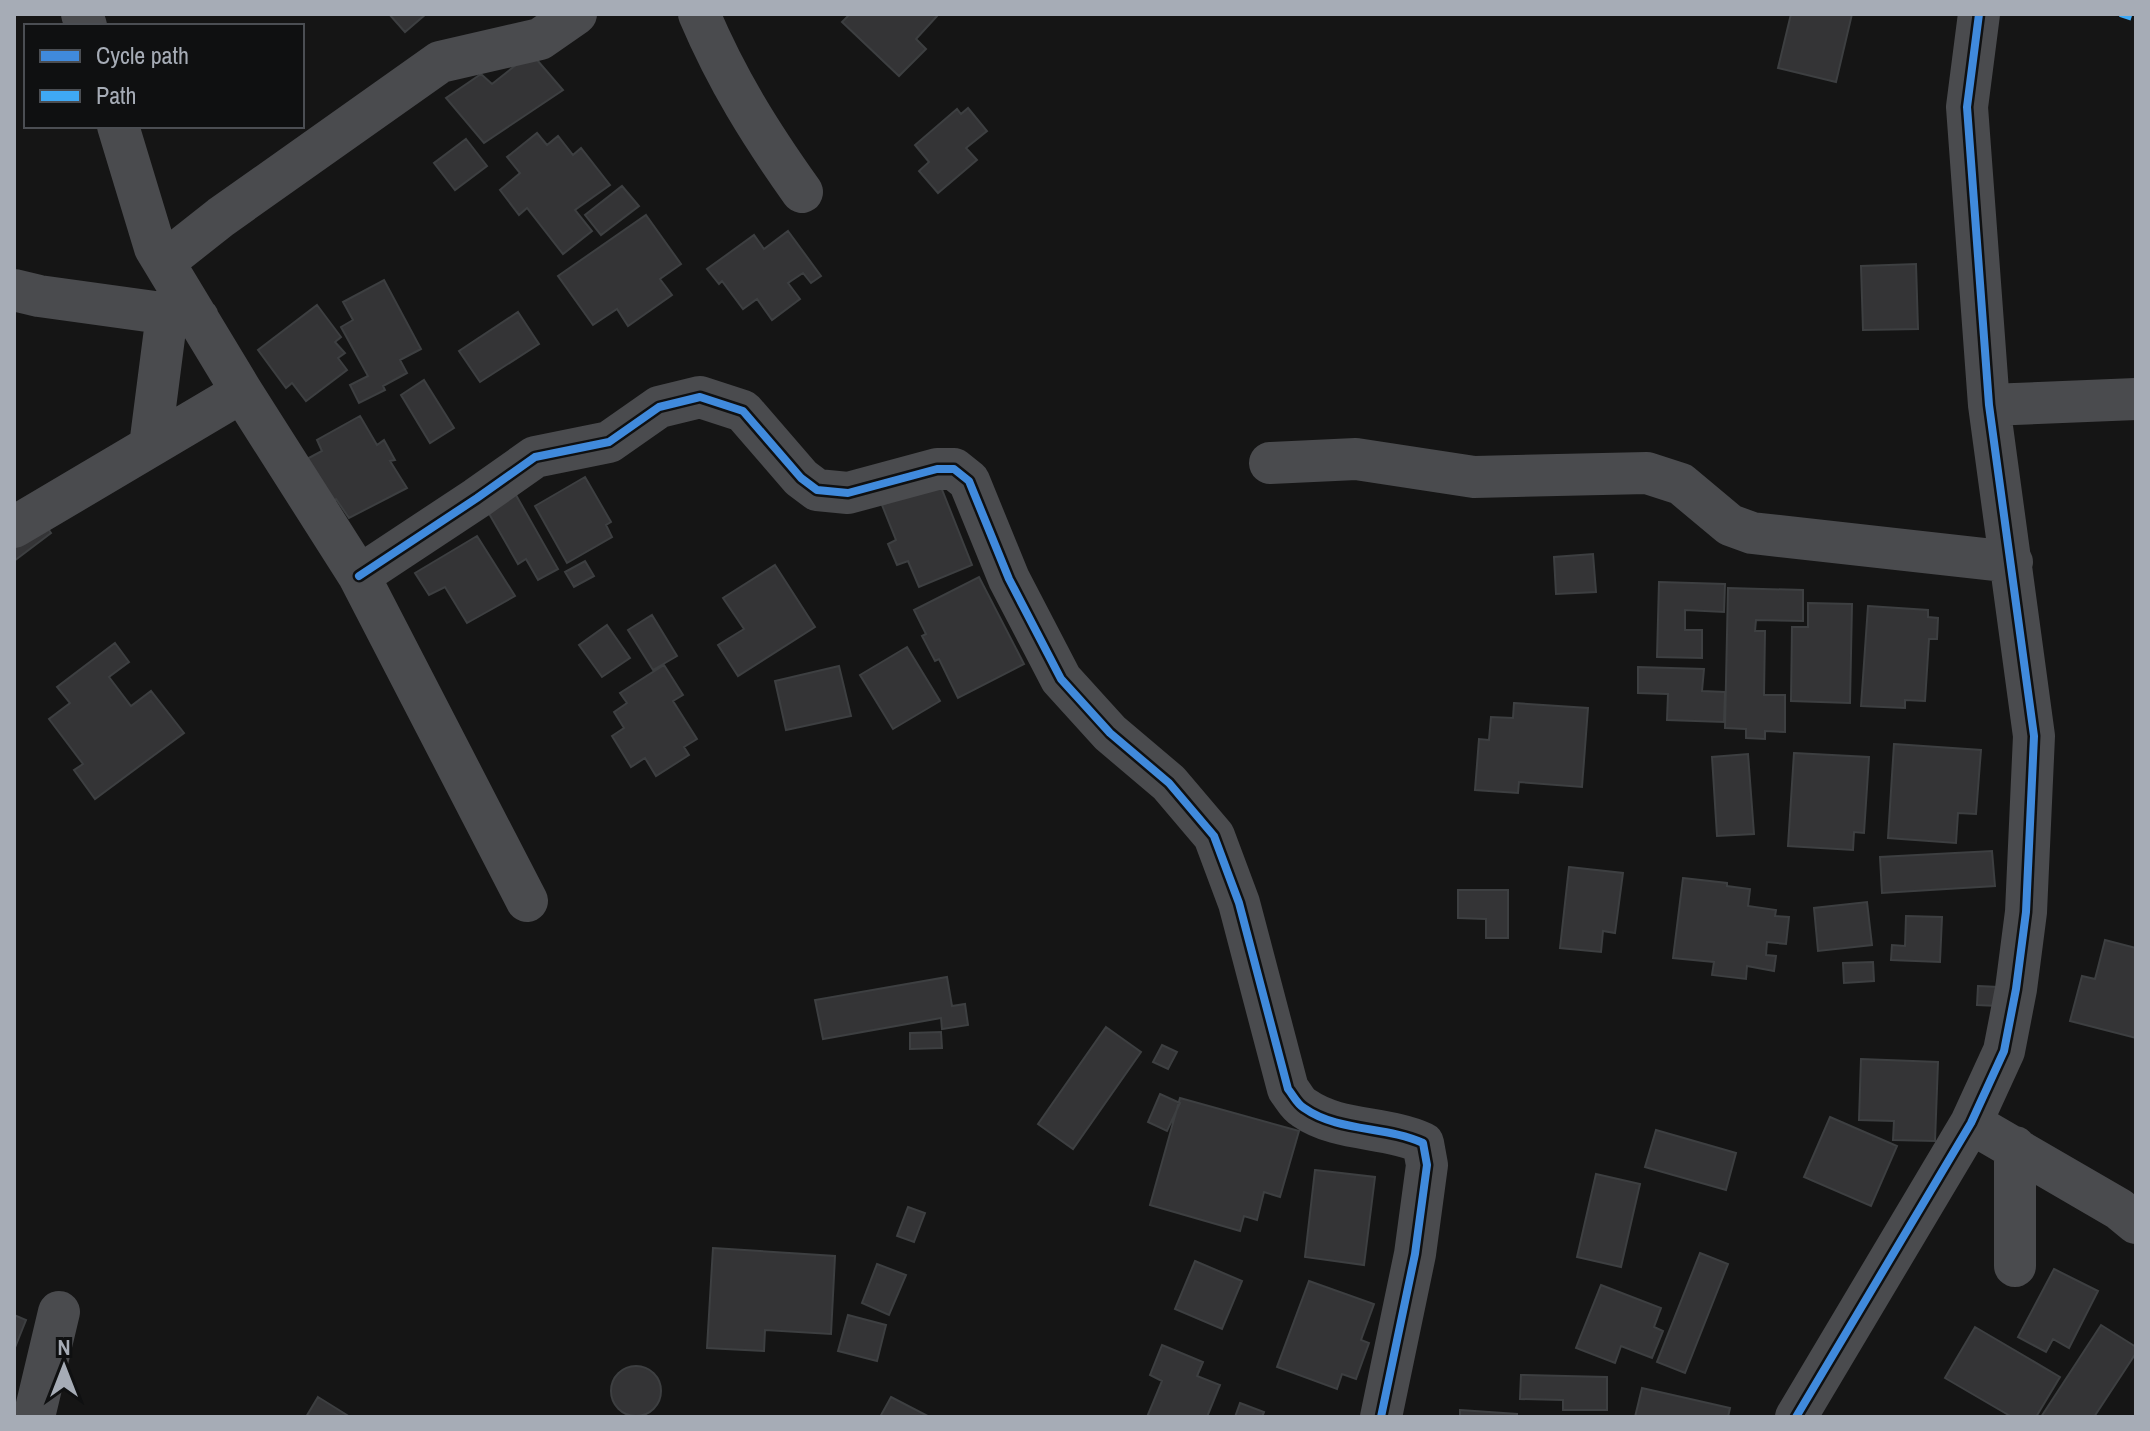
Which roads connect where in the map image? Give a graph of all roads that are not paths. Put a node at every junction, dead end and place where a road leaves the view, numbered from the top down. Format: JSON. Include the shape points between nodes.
{"nodes":[{"id":1,"x":576,"y":14,"type":"edge"},
{"id":2,"x":699,"y":14,"type":"edge"},
{"id":3,"x":1979,"y":14,"type":"edge"},
{"id":4,"x":119,"y":128,"type":"edge"},
{"id":5,"x":802,"y":192,"type":"dead end"},
{"id":6,"x":164,"y":262,"type":"junction"},
{"id":7,"x":14,"y":290,"type":"edge"},
{"id":8,"x":182,"y":316,"type":"junction"},
{"id":9,"x":242,"y":392,"type":"junction"},
{"id":10,"x":2136,"y":399,"type":"edge"},
{"id":11,"x":1989,"y":405,"type":"junction"},
{"id":12,"x":150,"y":446,"type":"junction"},
{"id":13,"x":1270,"y":463,"type":"dead end"},
{"id":14,"x":14,"y":527,"type":"edge"},
{"id":15,"x":2012,"y":562,"type":"junction"},
{"id":16,"x":359,"y":576,"type":"junction"},
{"id":17,"x":527,"y":901,"type":"dead end"},
{"id":18,"x":1971,"y":1123,"type":"junction"},
{"id":19,"x":2015,"y":1147,"type":"junction"},
{"id":20,"x":2136,"y":1223,"type":"edge"},
{"id":21,"x":2015,"y":1266,"type":"dead end"},
{"id":22,"x":59,"y":1312,"type":"dead end"},
{"id":23,"x":34,"y":1417,"type":"edge"},
{"id":24,"x":1381,"y":1417,"type":"edge"},
{"id":25,"x":1796,"y":1417,"type":"edge"}],
"edges":[{"from":1,"to":6,"type":"street","via":[[540,39],[440,62]]},
{"from":2,"to":5,"type":"street","via":[[756,127]]},
{"from":3,"to":11,"type":"street","via":[[1967,107]]},
{"from":4,"to":6,"type":"street","via":[[155,248]]},
{"from":6,"to":8,"type":"street"},
{"from":7,"to":8,"type":"street"},
{"from":8,"to":9,"type":"street"},
{"from":8,"to":12,"type":"street"},
{"from":9,"to":12,"type":"street"},
{"from":9,"to":16,"type":"street"},
{"from":10,"to":11,"type":"street"},
{"from":11,"to":15,"type":"street"},
{"from":12,"to":14,"type":"street"},
{"from":13,"to":15,"type":"street","via":[[1356,459],[1474,477],[1647,473],[1681,484],[1730,525],[1752,533]]},
{"from":15,"to":18,"type":"street","via":[[2034,736],[2026,912],[2004,1051]]},
{"from":16,"to":17,"type":"street"},
{"from":16,"to":24,"type":"street","via":[[535,457],[609,442],[659,407],[700,397],[743,411],[817,490],[848,493],[937,469],[954,469],[969,481],[1009,579],[1061,679],[1110,733],[1169,783],[1214,836],[1239,903],[1288,1089],[1302,1107],[1330,1121],[1404,1134],[1423,1143],[1427,1165],[1415,1254]]},
{"from":18,"to":19,"type":"street"},
{"from":18,"to":25,"type":"street"},
{"from":19,"to":20,"type":"street"},
{"from":19,"to":21,"type":"street"},
{"from":22,"to":23,"type":"street"}]}
